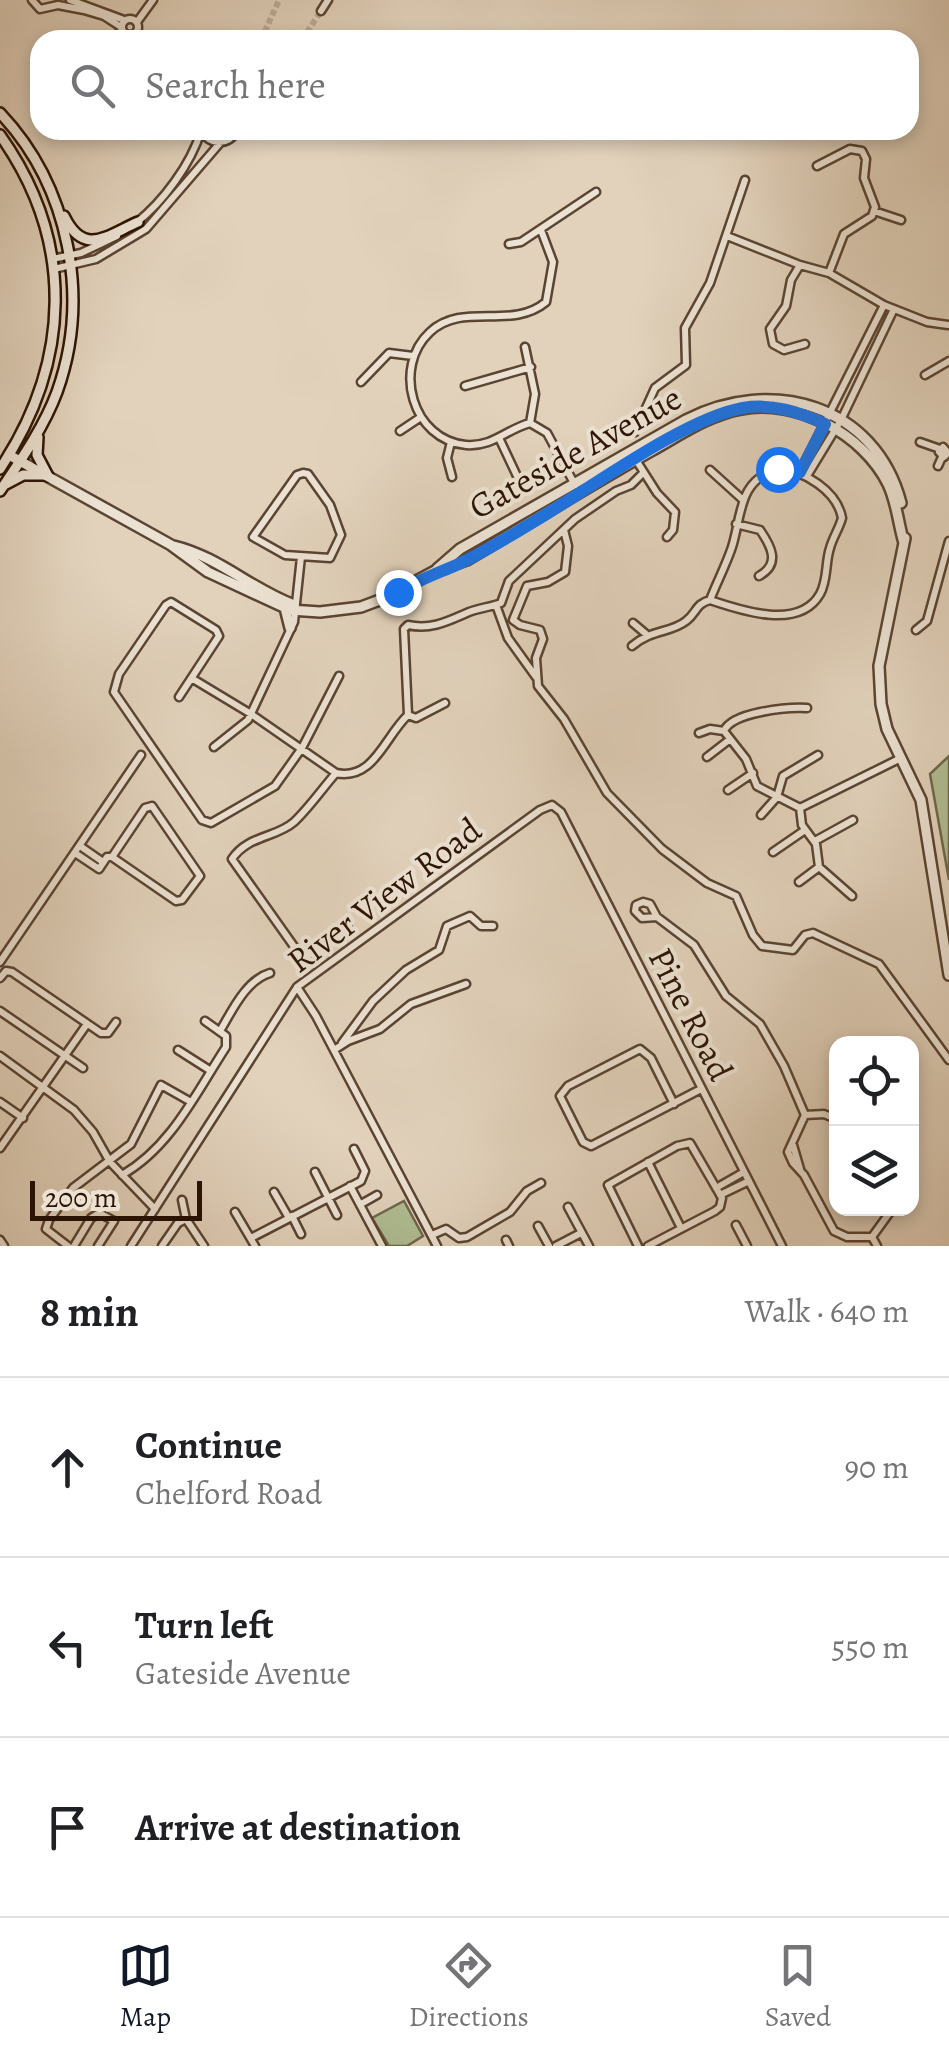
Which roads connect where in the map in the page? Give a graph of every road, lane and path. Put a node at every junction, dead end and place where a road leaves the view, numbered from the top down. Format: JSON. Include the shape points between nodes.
{"nodes":[{"id":1,"x":31,"y":0,"type":"edge"},
{"id":2,"x":70,"y":0,"type":"edge"},
{"id":3,"x":154,"y":0,"type":"edge"},
{"id":4,"x":328,"y":0,"type":"edge"},
{"id":5,"x":321,"y":11,"type":"tunnel mouth"},
{"id":6,"x":129,"y":30,"type":"edge"},
{"id":7,"x":0,"y":113,"type":"edge"},
{"id":8,"x":0,"y":136,"type":"edge"},
{"id":9,"x":197,"y":140,"type":"edge"},
{"id":10,"x":208,"y":140,"type":"edge"},
{"id":11,"x":227,"y":140,"type":"edge"},
{"id":12,"x":220,"y":143,"type":"junction"},
{"id":13,"x":817,"y":166,"type":"dead end"},
{"id":14,"x":745,"y":180,"type":"dead end"},
{"id":15,"x":596,"y":192,"type":"dead end"},
{"id":16,"x":54,"y":195,"type":"junction"},
{"id":17,"x":874,"y":211,"type":"junction"},
{"id":18,"x":901,"y":220,"type":"dead end"},
{"id":19,"x":138,"y":222,"type":"junction"},
{"id":20,"x":541,"y":230,"type":"junction"},
{"id":21,"x":727,"y":236,"type":"junction"},
{"id":22,"x":509,"y":244,"type":"dead end"},
{"id":23,"x":70,"y":256,"type":"junction"},
{"id":24,"x":53,"y":264,"type":"junction"},
{"id":25,"x":800,"y":266,"type":"junction"},
{"id":26,"x":72,"y":268,"type":"junction"},
{"id":27,"x":829,"y":273,"type":"junction"},
{"id":28,"x":884,"y":305,"type":"junction"},
{"id":29,"x":894,"y":309,"type":"junction"},
{"id":30,"x":949,"y":326,"type":"edge"},
{"id":31,"x":805,"y":344,"type":"dead end"},
{"id":32,"x":526,"y":347,"type":"dead end"},
{"id":33,"x":413,"y":356,"type":"junction"},
{"id":34,"x":949,"y":361,"type":"edge"},
{"id":35,"x":531,"y":367,"type":"junction"},
{"id":36,"x":925,"y":374,"type":"dead end"},
{"id":37,"x":362,"y":382,"type":"dead end"},
{"id":38,"x":465,"y":386,"type":"dead end"},
{"id":39,"x":421,"y":417,"type":"junction"},
{"id":40,"x":827,"y":419,"type":"junction"},
{"id":41,"x":841,"y":420,"type":"junction"},
{"id":42,"x":530,"y":423,"type":"junction"},
{"id":43,"x":40,"y":429,"type":"junction"},
{"id":44,"x":835,"y":430,"type":"junction"},
{"id":45,"x":400,"y":431,"type":"dead end"},
{"id":46,"x":635,"y":432,"type":"dead end"},
{"id":47,"x":818,"y":438,"type":"junction"},
{"id":48,"x":500,"y":440,"type":"junction"},
{"id":49,"x":451,"y":442,"type":"junction"},
{"id":50,"x":920,"y":442,"type":"dead end"},
{"id":51,"x":826,"y":443,"type":"junction"},
{"id":52,"x":945,"y":452,"type":"edge"},
{"id":53,"x":10,"y":456,"type":"edge"},
{"id":54,"x":636,"y":460,"type":"junction"},
{"id":55,"x":938,"y":466,"type":"dead end"},
{"id":56,"x":0,"y":469,"type":"edge"},
{"id":57,"x":710,"y":470,"type":"dead end"},
{"id":58,"x":644,"y":474,"type":"junction"},
{"id":59,"x":803,"y":474,"type":"junction"},
{"id":60,"x":47,"y":476,"type":"junction"},
{"id":61,"x":518,"y":476,"type":"dead end"},
{"id":62,"x":452,"y":477,"type":"dead end"},
{"id":63,"x":2,"y":488,"type":"edge"},
{"id":64,"x":577,"y":489,"type":"junction"},
{"id":65,"x":742,"y":500,"type":"junction"},
{"id":66,"x":736,"y":524,"type":"junction"},
{"id":67,"x":564,"y":530,"type":"junction"},
{"id":68,"x":667,"y":537,"type":"dead end"},
{"id":69,"x":949,"y":541,"type":"edge"},
{"id":70,"x":904,"y":543,"type":"junction"},
{"id":71,"x":171,"y":546,"type":"junction"},
{"id":72,"x":301,"y":557,"type":"junction"},
{"id":73,"x":759,"y":576,"type":"dead end"},
{"id":74,"x":710,"y":600,"type":"junction"},
{"id":75,"x":496,"y":605,"type":"junction"},
{"id":76,"x":285,"y":608,"type":"junction"},
{"id":77,"x":301,"y":610,"type":"junction"},
{"id":78,"x":633,"y":623,"type":"dead end"},
{"id":79,"x":290,"y":628,"type":"junction"},
{"id":80,"x":916,"y":630,"type":"dead end"},
{"id":81,"x":646,"y":634,"type":"junction"},
{"id":82,"x":632,"y":646,"type":"dead end"},
{"id":83,"x":340,"y":676,"type":"dead end"},
{"id":84,"x":536,"y":677,"type":"junction"},
{"id":85,"x":193,"y":679,"type":"junction"},
{"id":86,"x":178,"y":697,"type":"dead end"},
{"id":87,"x":445,"y":704,"type":"dead end"},
{"id":88,"x":808,"y":708,"type":"dead end"},
{"id":89,"x":250,"y":714,"type":"junction"},
{"id":90,"x":408,"y":715,"type":"junction"},
{"id":91,"x":724,"y":731,"type":"junction"},
{"id":92,"x":699,"y":733,"type":"dead end"},
{"id":93,"x":729,"y":740,"type":"junction"},
{"id":94,"x":214,"y":748,"type":"dead end"},
{"id":95,"x":302,"y":748,"type":"junction"},
{"id":96,"x":141,"y":755,"type":"dead end"},
{"id":97,"x":818,"y":755,"type":"dead end"},
{"id":98,"x":707,"y":757,"type":"dead end"},
{"id":99,"x":902,"y":758,"type":"junction"},
{"id":100,"x":336,"y":773,"type":"junction"},
{"id":101,"x":752,"y":773,"type":"junction"},
{"id":102,"x":728,"y":790,"type":"dead end"},
{"id":103,"x":777,"y":797,"type":"junction"},
{"id":104,"x":555,"y":805,"type":"joint"},
{"id":105,"x":800,"y":808,"type":"junction"},
{"id":106,"x":761,"y":815,"type":"dead end"},
{"id":107,"x":853,"y":820,"type":"dead end"},
{"id":108,"x":805,"y":830,"type":"junction"},
{"id":109,"x":814,"y":841,"type":"junction"},
{"id":110,"x":80,"y":846,"type":"junction"},
{"id":111,"x":773,"y":852,"type":"dead end"},
{"id":112,"x":75,"y":854,"type":"junction"},
{"id":113,"x":112,"y":857,"type":"junction"},
{"id":114,"x":100,"y":866,"type":"junction"},
{"id":115,"x":819,"y":868,"type":"junction"},
{"id":116,"x":799,"y":882,"type":"dead end"},
{"id":117,"x":852,"y":896,"type":"dead end"},
{"id":118,"x":657,"y":917,"type":"dead end"},
{"id":119,"x":493,"y":926,"type":"dead end"},
{"id":120,"x":348,"y":928,"type":"dead end"},
{"id":121,"x":947,"y":957,"type":"edge"},
{"id":122,"x":0,"y":962,"type":"edge"},
{"id":123,"x":270,"y":973,"type":"dead end"},
{"id":124,"x":949,"y":976,"type":"edge"},
{"id":125,"x":0,"y":978,"type":"edge"},
{"id":126,"x":466,"y":984,"type":"dead end"},
{"id":127,"x":297,"y":987,"type":"junction"},
{"id":128,"x":285,"y":1004,"type":"junction"},
{"id":129,"x":308,"y":1004,"type":"junction"},
{"id":130,"x":0,"y":1010,"type":"edge"},
{"id":131,"x":205,"y":1021,"type":"dead end"},
{"id":132,"x":116,"y":1022,"type":"dead end"},
{"id":133,"x":88,"y":1024,"type":"junction"},
{"id":134,"x":220,"y":1032,"type":"junction"},
{"id":135,"x":342,"y":1043,"type":"junction"},
{"id":136,"x":178,"y":1050,"type":"dead end"},
{"id":137,"x":334,"y":1050,"type":"junction"},
{"id":138,"x":0,"y":1056,"type":"edge"},
{"id":139,"x":66,"y":1056,"type":"junction"},
{"id":140,"x":949,"y":1060,"type":"edge"},
{"id":141,"x":83,"y":1068,"type":"dead end"},
{"id":142,"x":211,"y":1070,"type":"junction"},
{"id":143,"x":45,"y":1087,"type":"junction"},
{"id":144,"x":701,"y":1089,"type":"junction"},
{"id":145,"x":0,"y":1102,"type":"edge"},
{"id":146,"x":191,"y":1102,"type":"junction"},
{"id":147,"x":674,"y":1104,"type":"junction"},
{"id":148,"x":805,"y":1116,"type":"junction"},
{"id":149,"x":829,"y":1116,"type":"edge"},
{"id":150,"x":23,"y":1118,"type":"junction"},
{"id":151,"x":0,"y":1148,"type":"edge"},
{"id":152,"x":354,"y":1149,"type":"dead end"},
{"id":153,"x":110,"y":1162,"type":"junction"},
{"id":154,"x":648,"y":1162,"type":"junction"},
{"id":155,"x":315,"y":1172,"type":"dead end"},
{"id":156,"x":744,"y":1172,"type":"junction"},
{"id":157,"x":122,"y":1175,"type":"junction"},
{"id":158,"x":749,"y":1181,"type":"junction"},
{"id":159,"x":541,"y":1183,"type":"dead end"},
{"id":160,"x":350,"y":1186,"type":"junction"},
{"id":161,"x":718,"y":1191,"type":"junction"},
{"id":162,"x":274,"y":1192,"type":"dead end"},
{"id":163,"x":377,"y":1195,"type":"dead end"},
{"id":164,"x":328,"y":1198,"type":"junction"},
{"id":165,"x":182,"y":1200,"type":"dead end"},
{"id":166,"x":361,"y":1204,"type":"junction"},
{"id":167,"x":568,"y":1206,"type":"dead end"},
{"id":168,"x":155,"y":1209,"type":"junction"},
{"id":169,"x":235,"y":1212,"type":"dead end"},
{"id":170,"x":338,"y":1214,"type":"dead end"},
{"id":171,"x":887,"y":1216,"type":"edge"},
{"id":172,"x":290,"y":1217,"type":"junction"},
{"id":173,"x":186,"y":1219,"type":"junction"},
{"id":174,"x":736,"y":1224,"type":"dead end"},
{"id":175,"x":538,"y":1226,"type":"dead end"},
{"id":176,"x":681,"y":1228,"type":"junction"},
{"id":177,"x":582,"y":1232,"type":"junction"},
{"id":178,"x":301,"y":1234,"type":"dead end"},
{"id":179,"x":432,"y":1235,"type":"junction"},
{"id":180,"x":872,"y":1237,"type":"junction"},
{"id":181,"x":0,"y":1240,"type":"edge"},
{"id":182,"x":253,"y":1242,"type":"edge"},
{"id":183,"x":745,"y":1245,"type":"edge"},
{"id":184,"x":4,"y":1246,"type":"edge"},
{"id":185,"x":71,"y":1246,"type":"edge"},
{"id":186,"x":98,"y":1246,"type":"edge"},
{"id":187,"x":131,"y":1246,"type":"edge"},
{"id":188,"x":162,"y":1246,"type":"edge"},
{"id":189,"x":204,"y":1246,"type":"edge"},
{"id":190,"x":382,"y":1246,"type":"edge"},
{"id":191,"x":437,"y":1246,"type":"edge"},
{"id":192,"x":553,"y":1246,"type":"edge"},
{"id":193,"x":588,"y":1246,"type":"edge"},
{"id":194,"x":638,"y":1246,"type":"edge"},
{"id":195,"x":648,"y":1246,"type":"edge"},
{"id":196,"x":782,"y":1246,"type":"edge"},
{"id":197,"x":877,"y":1246,"type":"edge"}],
"edges":[{"from":1,"to":6,"type":"street","via":[[40,9],[58,4],[100,14]]},
{"from":2,"to":6,"type":"street"},
{"from":3,"to":6,"type":"street"},
{"from":4,"to":5,"type":"street"},
{"from":7,"to":16,"type":"street"},
{"from":8,"to":24,"type":"street","via":[[34,198]]},
{"from":9,"to":19,"type":"street","via":[[162,198]]},
{"from":10,"to":12,"type":"street"},
{"from":11,"to":12,"type":"street"},
{"from":12,"to":26,"type":"street","via":[[146,229]]},
{"from":13,"to":17,"type":"street","via":[[850,149],[862,151]]},
{"from":14,"to":21,"type":"street"},
{"from":15,"to":20,"type":"street"},
{"from":16,"to":19,"type":"street","via":[[84,240],[100,240]]},
{"from":16,"to":23,"type":"street"},
{"from":17,"to":18,"type":"street"},
{"from":17,"to":27,"type":"street","via":[[844,234]]},
{"from":19,"to":23,"type":"street"},
{"from":20,"to":22,"type":"street"},
{"from":20,"to":33,"type":"street","via":[[553,262],[542,306],[516,317],[447,321]]},
{"from":21,"to":25,"type":"street"},
{"from":21,"to":46,"type":"street","via":[[685,328],[686,365],[655,388]]},
{"from":23,"to":24,"type":"street"},
{"from":23,"to":26,"type":"street"},
{"from":24,"to":26,"type":"street"},
{"from":24,"to":53,"type":"street","via":[[54,343],[39,396]]},
{"from":25,"to":27,"type":"street"},
{"from":25,"to":31,"type":"street","via":[[770,334],[784,350]]},
{"from":26,"to":43,"type":"street","via":[[67,354]]},
{"from":27,"to":28,"type":"street"},
{"from":28,"to":29,"type":"street"},
{"from":28,"to":40,"type":"street"},
{"from":29,"to":30,"type":"street"},
{"from":29,"to":41,"type":"street"},
{"from":32,"to":35,"type":"street"},
{"from":33,"to":37,"type":"street","via":[[386,356]]},
{"from":33,"to":39,"type":"street","via":[[410,386]]},
{"from":34,"to":36,"type":"street"},
{"from":35,"to":38,"type":"street"},
{"from":35,"to":42,"type":"street"},
{"from":39,"to":45,"type":"street"},
{"from":39,"to":49,"type":"street"},
{"from":40,"to":41,"type":"street","name":"Gateside Avenue"},
{"from":40,"to":44,"type":"street","name":"Gateside Avenue"},
{"from":40,"to":47,"type":"street"},
{"from":40,"to":54,"type":"street","name":"Gateside Avenue","via":[[745,408]]},
{"from":40,"to":64,"type":"street","name":"Gateside Avenue","via":[[786,400],[729,402],[686,420]]},
{"from":41,"to":44,"type":"street"},
{"from":41,"to":70,"type":"street","name":"Gateside Avenue","via":[[868,440],[890,470]]},
{"from":42,"to":48,"type":"street"},
{"from":42,"to":64,"type":"street","via":[[547,433]]},
{"from":43,"to":53,"type":"street"},
{"from":43,"to":60,"type":"street","via":[[37,456]]},
{"from":44,"to":51,"type":"street"},
{"from":44,"to":70,"type":"street","name":"Gateside Avenue","via":[[864,450],[886,480]]},
{"from":47,"to":51,"type":"street"},
{"from":47,"to":59,"type":"street"},
{"from":48,"to":49,"type":"street"},
{"from":48,"to":61,"type":"street"},
{"from":49,"to":62,"type":"street"},
{"from":50,"to":52,"type":"street"},
{"from":51,"to":59,"type":"street"},
{"from":52,"to":55,"type":"street"},
{"from":53,"to":56,"type":"street"},
{"from":53,"to":60,"type":"street","name":"Gateside Avenue"},
{"from":53,"to":63,"type":"street"},
{"from":54,"to":58,"type":"street"},
{"from":54,"to":64,"type":"street","name":"Gateside Avenue"},
{"from":57,"to":65,"type":"street"},
{"from":58,"to":67,"type":"street"},
{"from":58,"to":68,"type":"street","via":[[676,512]]},
{"from":59,"to":65,"type":"street","via":[[771,470]]},
{"from":59,"to":74,"type":"street","via":[[842,514],[818,598],[801,610],[762,616]]},
{"from":60,"to":63,"type":"street","via":[[24,475]]},
{"from":60,"to":71,"type":"street","name":"Gateside Avenue"},
{"from":64,"to":77,"type":"street","name":"Gateside Avenue","via":[[460,549],[385,598],[334,611]]},
{"from":65,"to":66,"type":"street"},
{"from":66,"to":73,"type":"street","via":[[760,530],[770,545],[773,562]]},
{"from":66,"to":74,"type":"street"},
{"from":67,"to":75,"type":"street","via":[[508,581]]},
{"from":67,"to":84,"type":"street","via":[[565,572],[524,589],[513,620],[542,634]]},
{"from":69,"to":80,"type":"street","via":[[927,620]]},
{"from":70,"to":99,"type":"street","name":"Gateside Avenue","via":[[878,666],[882,712]]},
{"from":71,"to":76,"type":"street","name":"Gateside Avenue","via":[[208,572]]},
{"from":71,"to":77,"type":"street","name":"Gateside Avenue","via":[[215,560]]},
{"from":72,"to":72,"type":"street","via":[[254,537],[302,473],[330,505],[341,535],[330,558]]},
{"from":72,"to":77,"type":"street"},
{"from":74,"to":81,"type":"street","via":[[697,604],[685,622]]},
{"from":75,"to":84,"type":"street","via":[[508,638]]},
{"from":75,"to":90,"type":"street","via":[[447,623],[404,628]]},
{"from":76,"to":77,"type":"street","name":"Gateside Avenue"},
{"from":76,"to":79,"type":"street"},
{"from":77,"to":79,"type":"street"},
{"from":78,"to":81,"type":"street"},
{"from":79,"to":89,"type":"street"},
{"from":81,"to":82,"type":"street"},
{"from":83,"to":95,"type":"street"},
{"from":84,"to":140,"type":"street","via":[[607,794],[675,859],[736,896],[758,942],[788,951],[817,934],[879,964]]},
{"from":85,"to":86,"type":"street"},
{"from":85,"to":89,"type":"street"},
{"from":85,"to":95,"type":"street","via":[[219,634],[171,602],[119,674],[114,692],[204,822],[271,789]]},
{"from":87,"to":90,"type":"street","via":[[416,718]]},
{"from":88,"to":91,"type":"street","via":[[736,718]]},
{"from":89,"to":94,"type":"street"},
{"from":89,"to":95,"type":"street"},
{"from":90,"to":100,"type":"street","via":[[372,763],[353,774]]},
{"from":91,"to":92,"type":"street"},
{"from":91,"to":93,"type":"street"},
{"from":93,"to":98,"type":"street"},
{"from":93,"to":101,"type":"street"},
{"from":95,"to":100,"type":"street"},
{"from":96,"to":110,"type":"street"},
{"from":97,"to":103,"type":"street","via":[[787,771]]},
{"from":99,"to":105,"type":"street"},
{"from":99,"to":121,"type":"street","name":"Gateside Avenue","via":[[924,810]]},
{"from":100,"to":120,"type":"street","via":[[295,821],[232,858],[300,955],[312,954]]},
{"from":101,"to":102,"type":"street"},
{"from":101,"to":103,"type":"street","via":[[757,786]]},
{"from":103,"to":105,"type":"street"},
{"from":103,"to":106,"type":"street"},
{"from":104,"to":127,"type":"street","name":"River View Road"},
{"from":104,"to":144,"type":"street","name":"Pine Road"},
{"from":105,"to":108,"type":"street"},
{"from":107,"to":109,"type":"street"},
{"from":108,"to":109,"type":"street"},
{"from":108,"to":111,"type":"street"},
{"from":109,"to":115,"type":"street"},
{"from":110,"to":112,"type":"street"},
{"from":110,"to":114,"type":"street"},
{"from":112,"to":114,"type":"street"},
{"from":112,"to":122,"type":"street"},
{"from":113,"to":113,"type":"street","via":[[178,902],[200,877],[152,806]]},
{"from":113,"to":114,"type":"street"},
{"from":115,"to":116,"type":"street"},
{"from":115,"to":117,"type":"street"},
{"from":118,"to":148,"type":"street","via":[[694,945],[723,992],[760,1024]]},
{"from":119,"to":135,"type":"street","via":[[467,916],[445,928],[440,948],[372,1002]]},
{"from":121,"to":124,"type":"street","name":"Gateside Avenue"},
{"from":123,"to":134,"type":"street","via":[[250,986]]},
{"from":125,"to":133,"type":"street","via":[[12,972]]},
{"from":126,"to":135,"type":"street","via":[[415,1002],[380,1029]]},
{"from":127,"to":128,"type":"street","name":"River View Road"},
{"from":127,"to":129,"type":"street"},
{"from":128,"to":129,"type":"street"},
{"from":128,"to":168,"type":"street","name":"River View Road"},
{"from":129,"to":137,"type":"street"},
{"from":130,"to":139,"type":"street"},
{"from":131,"to":134,"type":"street"},
{"from":132,"to":133,"type":"street","via":[[106,1034]]},
{"from":133,"to":139,"type":"street"},
{"from":134,"to":142,"type":"street","via":[[227,1043]]},
{"from":135,"to":137,"type":"street"},
{"from":136,"to":142,"type":"street"},
{"from":137,"to":179,"type":"street"},
{"from":138,"to":143,"type":"street"},
{"from":139,"to":141,"type":"street"},
{"from":139,"to":143,"type":"street"},
{"from":142,"to":146,"type":"street"},
{"from":143,"to":150,"type":"street"},
{"from":143,"to":153,"type":"street","via":[[84,1122]]},
{"from":144,"to":147,"type":"street"},
{"from":144,"to":156,"type":"street","name":"Pine Road"},
{"from":145,"to":150,"type":"street"},
{"from":146,"to":153,"type":"street","via":[[161,1085],[133,1142]]},
{"from":146,"to":157,"type":"street","via":[[154,1152]]},
{"from":147,"to":147,"type":"street","via":[[590,1146],[560,1096],[640,1050]]},
{"from":148,"to":149,"type":"street"},
{"from":148,"to":180,"type":"street","via":[[790,1159],[836,1233]]},
{"from":150,"to":151,"type":"street"},
{"from":152,"to":160,"type":"street","via":[[366,1175]]},
{"from":153,"to":157,"type":"street"},
{"from":153,"to":185,"type":"street","via":[[72,1188],[46,1225]]},
{"from":154,"to":161,"type":"street","via":[[690,1143]]},
{"from":154,"to":176,"type":"street"},
{"from":154,"to":194,"type":"street","via":[[608,1186]]},
{"from":155,"to":164,"type":"street"},
{"from":156,"to":158,"type":"street","name":"Pine Road"},
{"from":156,"to":161,"type":"street"},
{"from":157,"to":168,"type":"street"},
{"from":158,"to":161,"type":"street"},
{"from":158,"to":196,"type":"street","name":"Pine Road"},
{"from":159,"to":179,"type":"street","via":[[510,1212],[467,1237],[448,1229]]},
{"from":160,"to":164,"type":"street"},
{"from":160,"to":166,"type":"street"},
{"from":161,"to":176,"type":"street","via":[[718,1209]]},
{"from":162,"to":172,"type":"street"},
{"from":163,"to":166,"type":"street"},
{"from":164,"to":170,"type":"street"},
{"from":164,"to":172,"type":"street"},
{"from":165,"to":173,"type":"street"},
{"from":166,"to":190,"type":"street"},
{"from":167,"to":177,"type":"street"},
{"from":168,"to":187,"type":"street","name":"River View Road"},
{"from":169,"to":182,"type":"street"},
{"from":171,"to":180,"type":"street"},
{"from":172,"to":178,"type":"street"},
{"from":172,"to":182,"type":"street"},
{"from":173,"to":188,"type":"street"},
{"from":173,"to":189,"type":"street"},
{"from":174,"to":183,"type":"street"},
{"from":175,"to":192,"type":"street"},
{"from":176,"to":195,"type":"street"},
{"from":177,"to":192,"type":"street"},
{"from":177,"to":193,"type":"street"},
{"from":179,"to":191,"type":"street"},
{"from":180,"to":197,"type":"street"},
{"from":181,"to":184,"type":"street"},
{"from":185,"to":186,"type":"street","via":[[99,1212],[114,1221]]}]}
